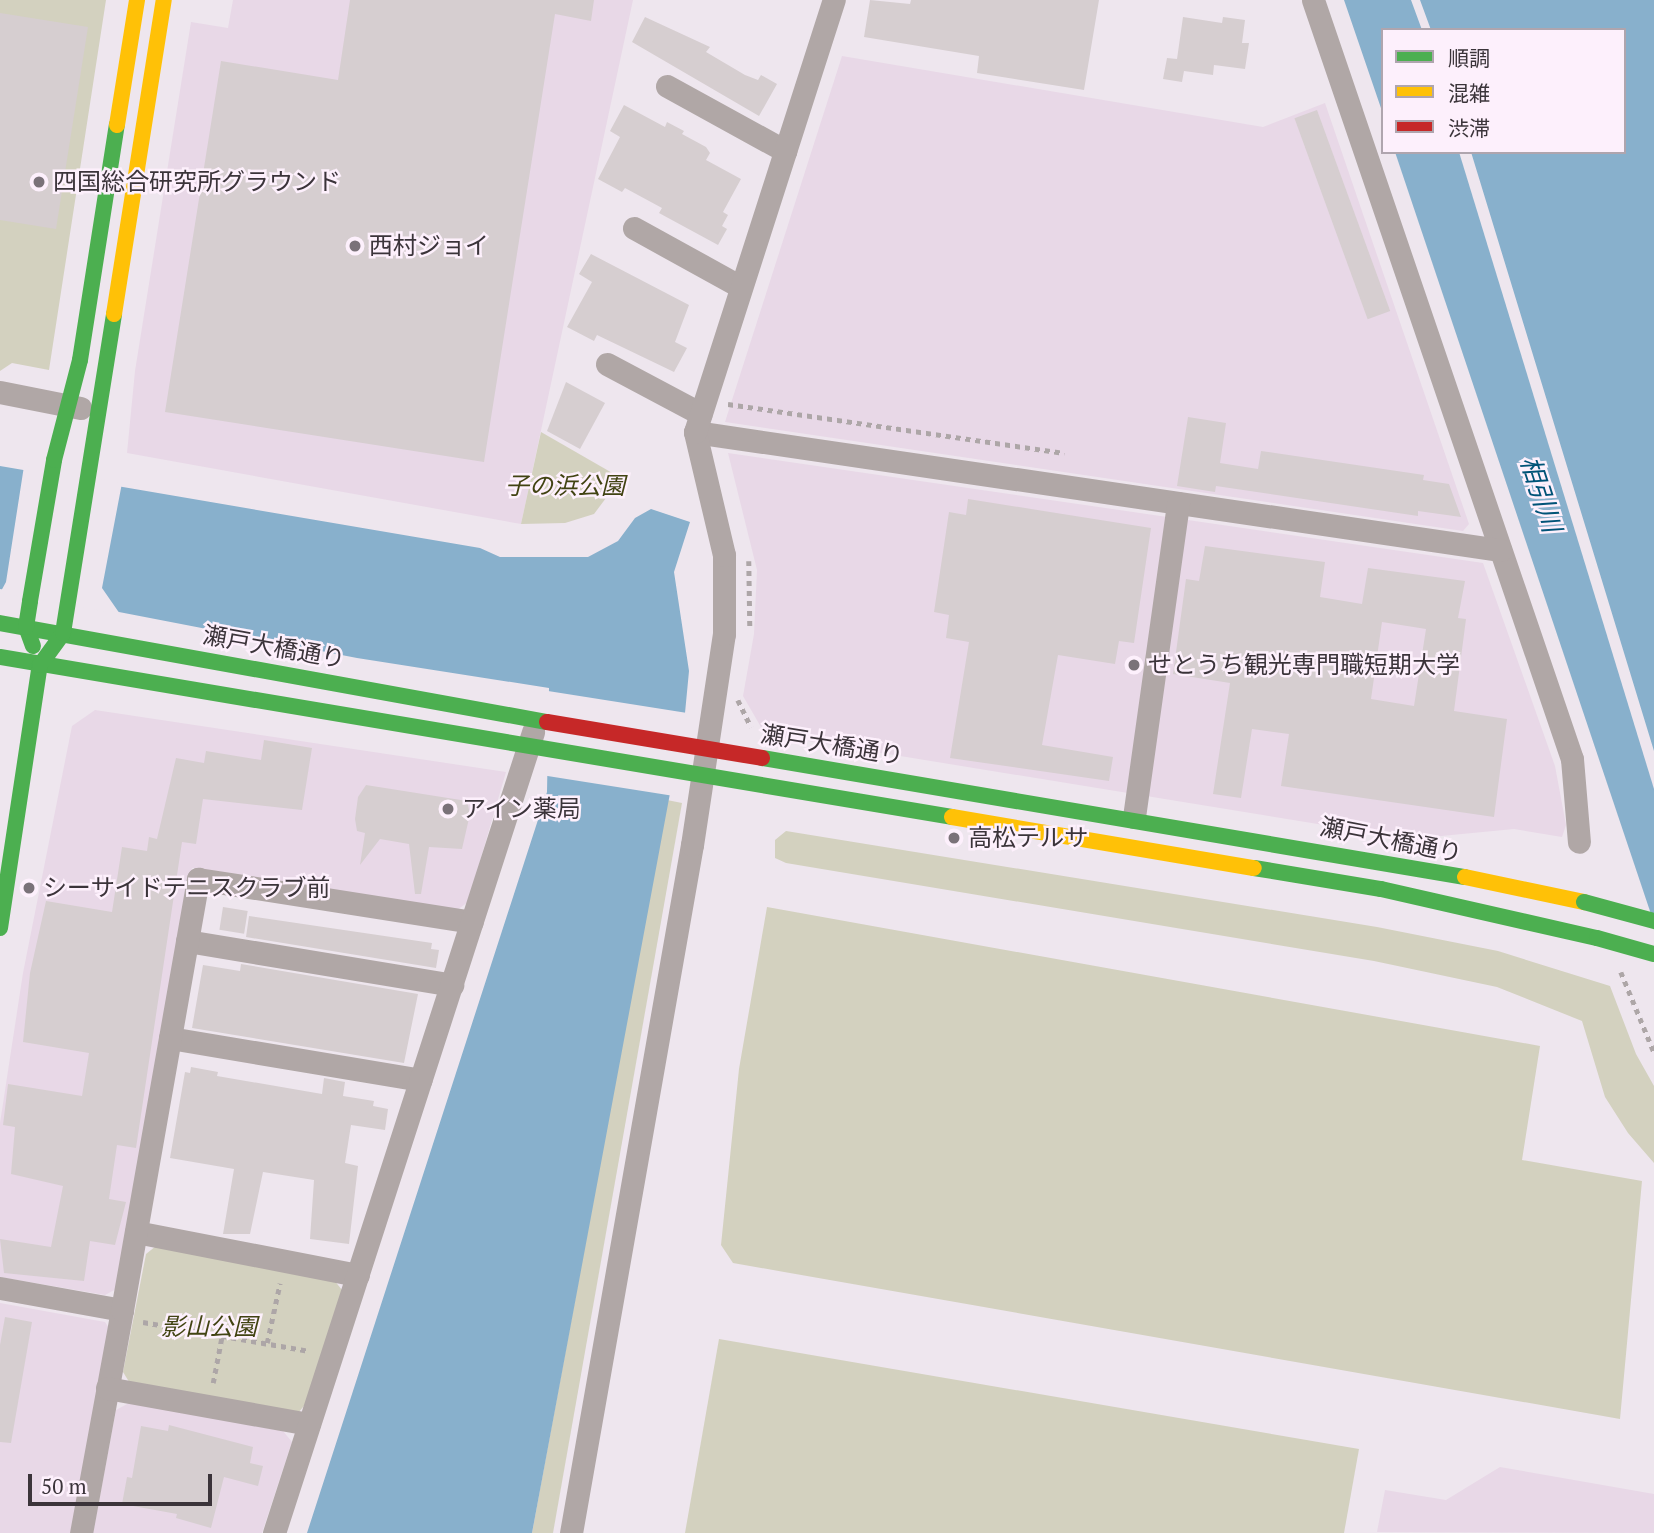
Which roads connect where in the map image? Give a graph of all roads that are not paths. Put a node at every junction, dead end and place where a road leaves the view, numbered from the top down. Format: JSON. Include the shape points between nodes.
{"nodes":[{"id":1,"x":137,"y":0,"type":"edge"},
{"id":2,"x":164,"y":0,"type":"edge"},
{"id":3,"x":834,"y":0,"type":"edge"},
{"id":4,"x":1312,"y":0,"type":"edge"},
{"id":5,"x":667,"y":86,"type":"dead end"},
{"id":6,"x":785,"y":151,"type":"junction"},
{"id":7,"x":634,"y":228,"type":"dead end"},
{"id":8,"x":741,"y":287,"type":"junction"},
{"id":9,"x":607,"y":364,"type":"dead end"},
{"id":10,"x":0,"y":392,"type":"edge"},
{"id":11,"x":68,"y":406,"type":"junction"},
{"id":12,"x":100,"y":411,"type":"junction"},
{"id":13,"x":698,"y":423,"type":"junction"},
{"id":14,"x":1178,"y":503,"type":"junction"},
{"id":15,"x":1500,"y":550,"type":"junction"},
{"id":16,"x":0,"y":623,"type":"edge"},
{"id":17,"x":26,"y":627,"type":"junction"},
{"id":18,"x":63,"y":633,"type":"junction"},
{"id":19,"x":0,"y":657,"type":"edge"},
{"id":20,"x":40,"y":665,"type":"junction"},
{"id":21,"x":542,"y":720,"type":"junction"},
{"id":22,"x":538,"y":748,"type":"junction"},
{"id":23,"x":707,"y":749,"type":"junction"},
{"id":24,"x":704,"y":776,"type":"junction"},
{"id":25,"x":1134,"y":817,"type":"junction"},
{"id":26,"x":1579,"y":842,"type":"dead end"},
{"id":27,"x":1654,"y":921,"type":"edge"},
{"id":28,"x":472,"y":922,"type":"junction"},
{"id":29,"x":0,"y":928,"type":"edge"},
{"id":30,"x":187,"y":941,"type":"junction"},
{"id":31,"x":1654,"y":954,"type":"edge"},
{"id":32,"x":452,"y":985,"type":"junction"},
{"id":33,"x":170,"y":1038,"type":"junction"},
{"id":34,"x":420,"y":1080,"type":"junction"},
{"id":35,"x":136,"y":1232,"type":"junction"},
{"id":36,"x":358,"y":1275,"type":"junction"},
{"id":37,"x":0,"y":1288,"type":"edge"},
{"id":38,"x":121,"y":1314,"type":"junction"},
{"id":39,"x":107,"y":1388,"type":"junction"},
{"id":40,"x":310,"y":1424,"type":"junction"},
{"id":41,"x":81,"y":1533,"type":"edge"},
{"id":42,"x":274,"y":1533,"type":"edge"},
{"id":43,"x":571,"y":1533,"type":"edge"}],
"edges":[{"from":1,"to":11,"type":"street","via":[[80,360]]},
{"from":2,"to":12,"type":"street"},
{"from":3,"to":6,"type":"street"},
{"from":4,"to":15,"type":"street"},
{"from":5,"to":6,"type":"street"},
{"from":6,"to":8,"type":"street"},
{"from":7,"to":8,"type":"street"},
{"from":8,"to":13,"type":"street"},
{"from":9,"to":13,"type":"street"},
{"from":10,"to":11,"type":"street"},
{"from":11,"to":12,"type":"street"},
{"from":11,"to":17,"type":"street","via":[[54,460]]},
{"from":12,"to":18,"type":"street"},
{"from":13,"to":14,"type":"street","via":[[719,436]]},
{"from":13,"to":23,"type":"street","via":[[727,589]]},
{"from":14,"to":15,"type":"street"},
{"from":14,"to":25,"type":"street"},
{"from":15,"to":26,"type":"street","via":[[1572,759]]},
{"from":16,"to":17,"type":"street","name":"瀬戸大橋通り"},
{"from":17,"to":18,"type":"street","name":"瀬戸大橋通り"},
{"from":17,"to":20,"type":"street"},
{"from":18,"to":20,"type":"street"},
{"from":18,"to":21,"type":"street","name":"瀬戸大橋通り"},
{"from":19,"to":20,"type":"street","name":"瀬戸大橋通り"},
{"from":20,"to":22,"type":"street","name":"瀬戸大橋通り"},
{"from":20,"to":29,"type":"street"},
{"from":21,"to":22,"type":"street"},
{"from":21,"to":23,"type":"street","name":"瀬戸大橋通り"},
{"from":22,"to":24,"type":"street","name":"瀬戸大橋通り"},
{"from":22,"to":28,"type":"street"},
{"from":23,"to":24,"type":"street"},
{"from":23,"to":25,"type":"street","name":"瀬戸大橋通り"},
{"from":24,"to":31,"type":"street","name":"瀬戸大橋通り","bridge":true,"via":[[1381,889]]},
{"from":24,"to":43,"type":"street"},
{"from":25,"to":27,"type":"street","name":"瀬戸大橋通り","bridge":true,"via":[[1385,860]]},
{"from":28,"to":30,"type":"street","via":[[198,879]]},
{"from":28,"to":32,"type":"street"},
{"from":30,"to":32,"type":"street"},
{"from":30,"to":33,"type":"street"},
{"from":32,"to":34,"type":"street"},
{"from":33,"to":34,"type":"street"},
{"from":33,"to":35,"type":"street"},
{"from":34,"to":36,"type":"street"},
{"from":35,"to":36,"type":"street"},
{"from":35,"to":38,"type":"street"},
{"from":36,"to":40,"type":"street"},
{"from":37,"to":38,"type":"street"},
{"from":38,"to":39,"type":"street"},
{"from":39,"to":40,"type":"street"},
{"from":39,"to":41,"type":"street"},
{"from":40,"to":42,"type":"street"}]}
